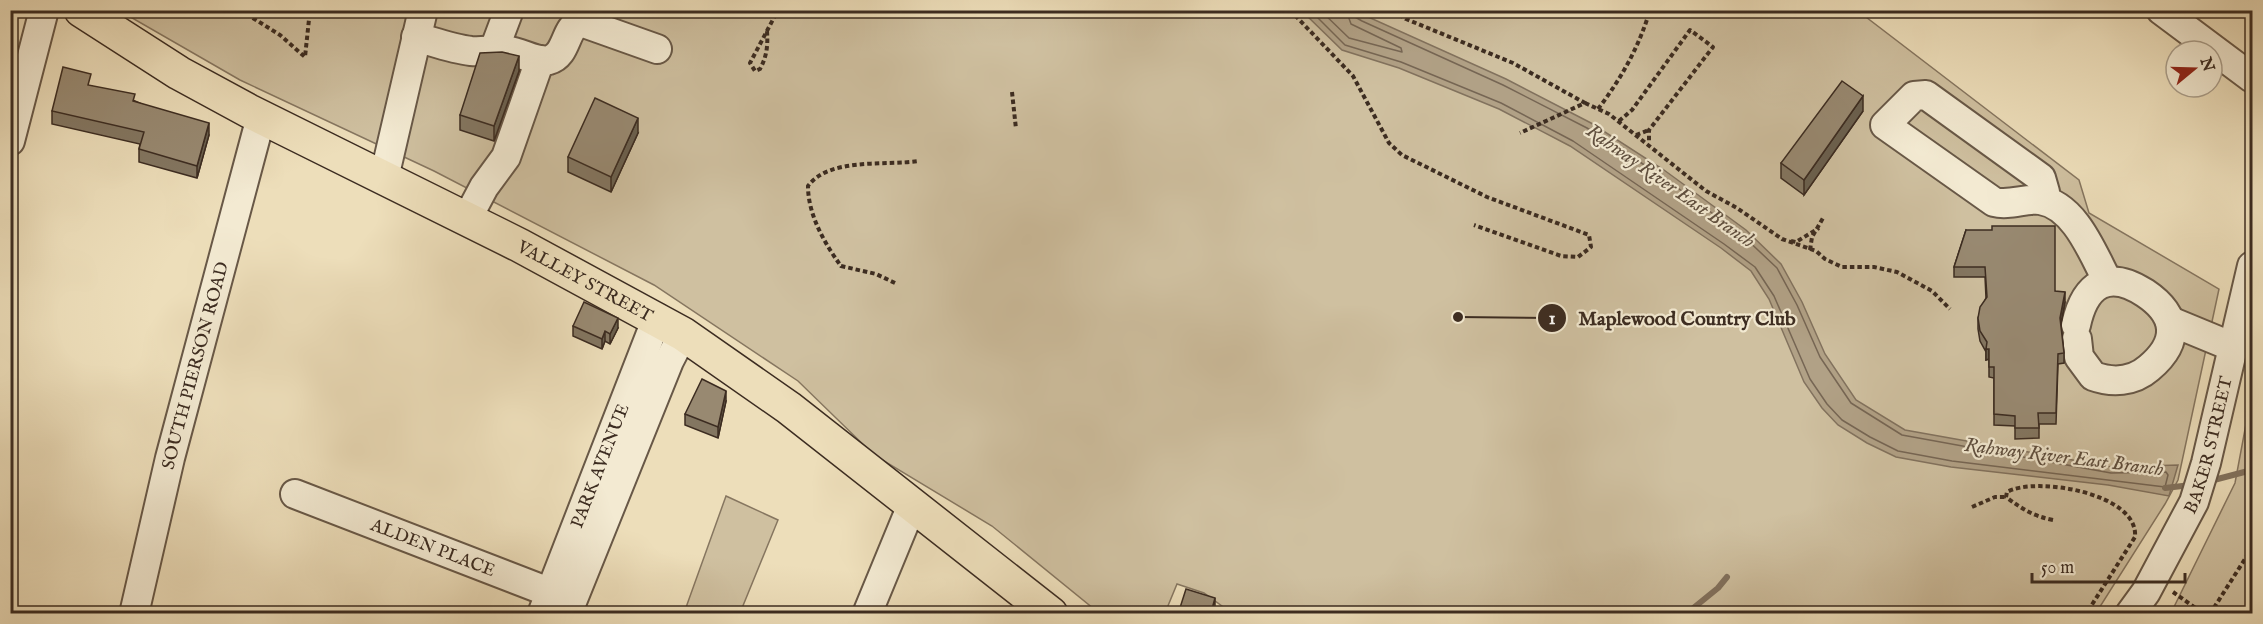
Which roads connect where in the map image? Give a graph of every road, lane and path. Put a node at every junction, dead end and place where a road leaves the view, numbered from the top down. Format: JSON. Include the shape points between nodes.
{"nodes":[{"id":1,"x":44,"y":10,"type":"edge"},
{"id":2,"x":81,"y":10,"type":"edge"},
{"id":3,"x":240,"y":10,"type":"edge"},
{"id":4,"x":310,"y":10,"type":"edge"},
{"id":5,"x":509,"y":10,"type":"edge"},
{"id":6,"x":778,"y":10,"type":"edge"},
{"id":7,"x":1290,"y":10,"type":"edge"},
{"id":8,"x":1393,"y":10,"type":"edge"},
{"id":9,"x":1650,"y":10,"type":"edge"},
{"id":10,"x":2161,"y":10,"type":"edge"},
{"id":11,"x":419,"y":24,"type":"edge"},
{"id":12,"x":767,"y":31,"type":"junction"},
{"id":13,"x":657,"y":49,"type":"dead end"},
{"id":14,"x":494,"y":50,"type":"junction"},
{"id":15,"x":540,"y":60,"type":"junction"},
{"id":16,"x":2253,"y":78,"type":"edge"},
{"id":17,"x":1012,"y":92,"type":"dead end"},
{"id":18,"x":1585,"y":103,"type":"junction"},
{"id":19,"x":1598,"y":109,"type":"junction"},
{"id":20,"x":261,"y":117,"type":"junction"},
{"id":21,"x":1619,"y":121,"type":"junction"},
{"id":22,"x":1016,"y":129,"type":"dead end"},
{"id":23,"x":1649,"y":130,"type":"junction"},
{"id":24,"x":1520,"y":132,"type":"dead end"},
{"id":25,"x":1636,"y":135,"type":"junction"},
{"id":26,"x":10,"y":141,"type":"edge"},
{"id":27,"x":1649,"y":144,"type":"junction"},
{"id":28,"x":919,"y":161,"type":"dead end"},
{"id":29,"x":384,"y":178,"type":"junction"},
{"id":30,"x":2041,"y":200,"type":"junction"},
{"id":31,"x":1823,"y":218,"type":"dead end"},
{"id":32,"x":467,"y":219,"type":"junction"},
{"id":33,"x":1474,"y":225,"type":"dead end"},
{"id":34,"x":1819,"y":228,"type":"junction"},
{"id":35,"x":1782,"y":239,"type":"junction"},
{"id":36,"x":1810,"y":250,"type":"junction"},
{"id":37,"x":2253,"y":266,"type":"edge"},
{"id":38,"x":2108,"y":280,"type":"junction"},
{"id":39,"x":895,"y":283,"type":"dead end"},
{"id":40,"x":1950,"y":309,"type":"dead end"},
{"id":41,"x":2170,"y":321,"type":"junction"},
{"id":42,"x":670,"y":326,"type":"junction"},
{"id":43,"x":2233,"y":347,"type":"junction"},
{"id":44,"x":295,"y":494,"type":"dead end"},
{"id":45,"x":2006,"y":497,"type":"junction"},
{"id":46,"x":912,"y":505,"type":"junction"},
{"id":47,"x":1972,"y":507,"type":"dead end"},
{"id":48,"x":2053,"y":520,"type":"dead end"},
{"id":49,"x":2253,"y":548,"type":"edge"},
{"id":50,"x":2173,"y":592,"type":"dead end"},
{"id":51,"x":558,"y":605,"type":"edge"},
{"id":52,"x":134,"y":614,"type":"edge"},
{"id":53,"x":867,"y":614,"type":"edge"},
{"id":54,"x":1051,"y":614,"type":"edge"},
{"id":55,"x":2086,"y":614,"type":"edge"},
{"id":56,"x":2130,"y":614,"type":"edge"},
{"id":57,"x":2204,"y":614,"type":"edge"},
{"id":58,"x":2210,"y":614,"type":"edge"}],
"edges":[{"from":1,"to":26,"type":"street"},
{"from":2,"to":20,"type":"main road","name":"VALLEY STREET","via":[[179,73]]},
{"from":3,"to":4,"type":"path","via":[[280,35],[305,57]]},
{"from":5,"to":14,"type":"street"},
{"from":6,"to":12,"type":"path"},
{"from":7,"to":33,"type":"path","via":[[1353,76],[1389,143],[1402,155],[1487,197],[1589,235],[1591,247],[1578,257],[1561,256]]},
{"from":8,"to":18,"type":"path","via":[[1513,63]]},
{"from":9,"to":19,"type":"path","via":[[1633,56]]},
{"from":10,"to":16,"type":"street"},
{"from":11,"to":14,"type":"street","via":[[471,51]]},
{"from":11,"to":29,"type":"street"},
{"from":12,"to":12,"type":"path","via":[[750,63],[755,71],[760,69],[768,48]]},
{"from":13,"to":15,"type":"street","via":[[581,22],[571,28],[559,54],[550,60]]},
{"from":14,"to":15,"type":"street"},
{"from":15,"to":32,"type":"street","via":[[506,157]]},
{"from":17,"to":22,"type":"path"},
{"from":18,"to":19,"type":"path"},
{"from":18,"to":24,"type":"path"},
{"from":19,"to":21,"type":"path"},
{"from":20,"to":29,"type":"main road","name":"VALLEY STREET"},
{"from":20,"to":52,"type":"street","name":"SOUTH PIERSON ROAD","via":[[170,458]]},
{"from":21,"to":23,"type":"path","via":[[1632,110],[1690,30],[1713,47]]},
{"from":21,"to":25,"type":"path"},
{"from":23,"to":25,"type":"path"},
{"from":23,"to":27,"type":"path"},
{"from":25,"to":27,"type":"path"},
{"from":27,"to":35,"type":"path","via":[[1706,190]]},
{"from":28,"to":39,"type":"path","via":[[839,167],[825,171],[808,186],[813,213],[841,266]]},
{"from":29,"to":32,"type":"main road","name":"VALLEY STREET"},
{"from":30,"to":30,"type":"street","via":[[2046,192],[2041,178],[1926,95],[1914,96],[1885,125],[1994,202]]},
{"from":30,"to":38,"type":"street","via":[[2067,214],[2078,227]]},
{"from":31,"to":34,"type":"path"},
{"from":32,"to":42,"type":"main road","name":"VALLEY STREET"},
{"from":34,"to":35,"type":"path","via":[[1796,242]]},
{"from":34,"to":36,"type":"path","via":[[1812,237]]},
{"from":35,"to":36,"type":"path"},
{"from":36,"to":40,"type":"path","via":[[1842,267],[1897,272],[1932,291]]},
{"from":37,"to":43,"type":"street","name":"BAKER STREET"},
{"from":38,"to":41,"type":"street","via":[[2134,286],[2166,311]]},
{"from":38,"to":41,"type":"street","via":[[2085,299],[2076,332],[2079,357],[2093,376],[2103,380],[2130,379],[2147,371],[2166,350]]},
{"from":41,"to":43,"type":"street"},
{"from":42,"to":46,"type":"main road","name":"VALLEY STREET","via":[[789,408]]},
{"from":42,"to":51,"type":"street","name":"PARK AVENUE","via":[[669,361]]},
{"from":43,"to":56,"type":"street","name":"BAKER STREET","via":[[2193,502],[2146,592]]},
{"from":44,"to":51,"type":"street","name":"ALDEN PLACE"},
{"from":45,"to":47,"type":"path","via":[[1995,497]]},
{"from":45,"to":48,"type":"path","via":[[2035,517]]},
{"from":45,"to":55,"type":"path","via":[[2013,488],[2030,486],[2077,492],[2099,496],[2128,514],[2136,537]]},
{"from":46,"to":53,"type":"street"},
{"from":46,"to":54,"type":"main road","name":"VALLEY STREET"},
{"from":49,"to":58,"type":"path"},
{"from":50,"to":57,"type":"path"}]}
